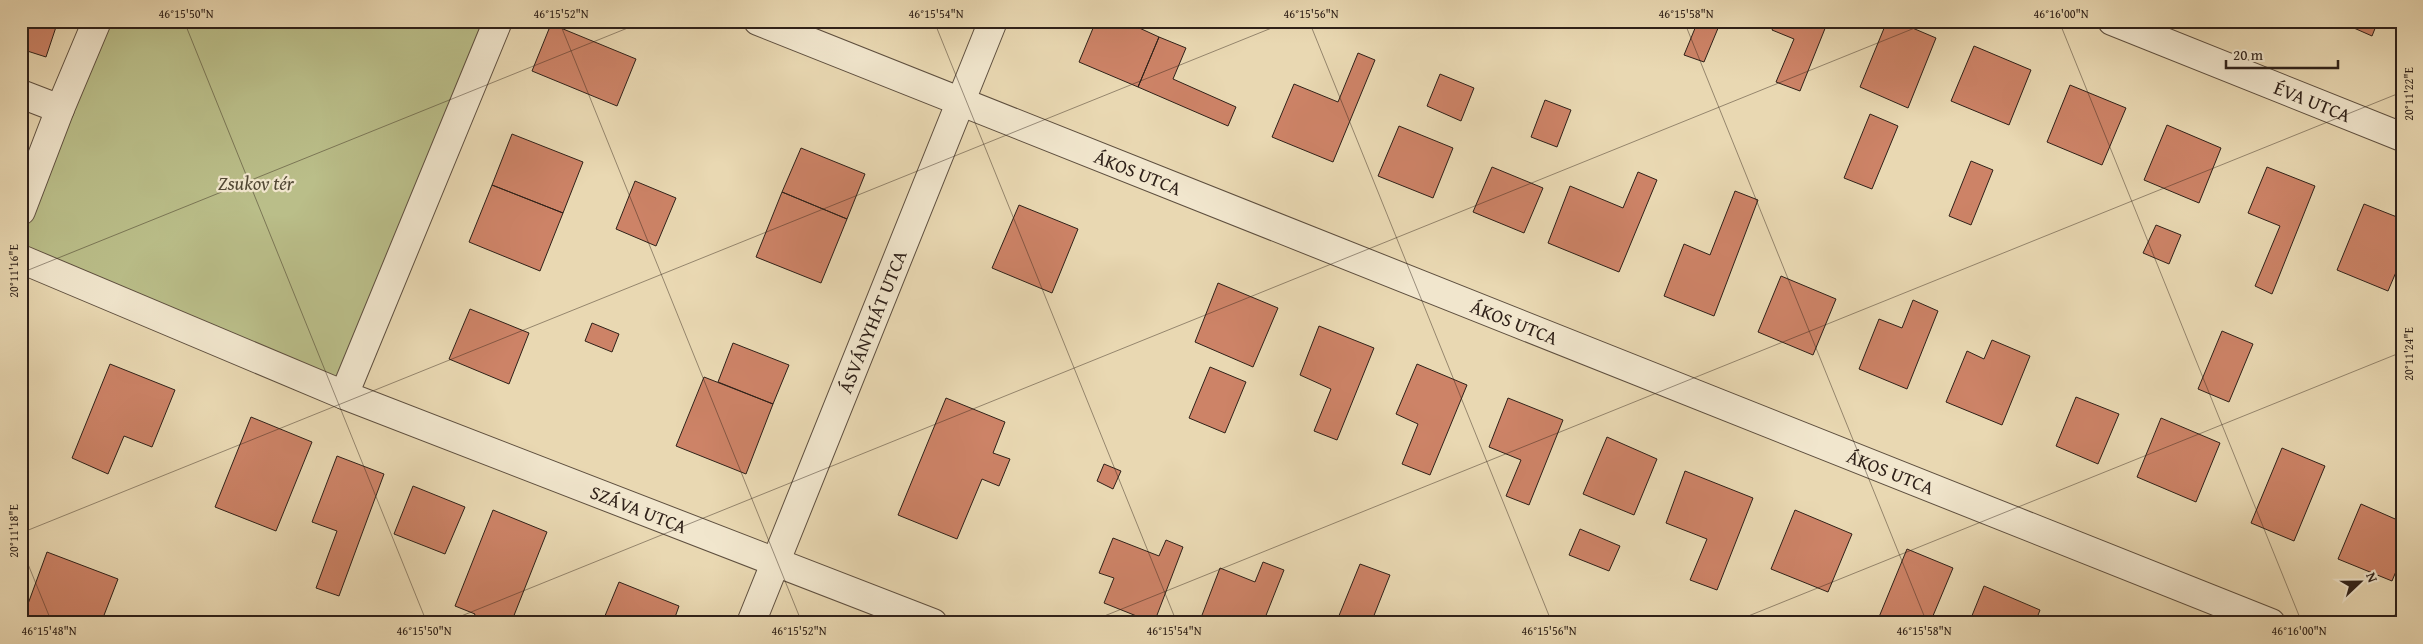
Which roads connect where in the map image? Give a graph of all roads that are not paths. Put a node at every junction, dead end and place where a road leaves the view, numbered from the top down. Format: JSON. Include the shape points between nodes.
{"nodes":[{"id":1,"x":97,"y":21,"type":"edge"},
{"id":2,"x":498,"y":21,"type":"edge"},
{"id":3,"x":758,"y":21,"type":"edge"},
{"id":4,"x":993,"y":21,"type":"edge"},
{"id":5,"x":2112,"y":21,"type":"edge"},
{"id":6,"x":21,"y":94,"type":"edge"},
{"id":7,"x":962,"y":102,"type":"junction"},
{"id":8,"x":60,"y":108,"type":"junction"},
{"id":9,"x":2402,"y":137,"type":"edge"},
{"id":10,"x":21,"y":211,"type":"edge"},
{"id":11,"x":21,"y":258,"type":"edge"},
{"id":12,"x":344,"y":395,"type":"junction"},
{"id":13,"x":775,"y":560,"type":"junction"},
{"id":14,"x":751,"y":623,"type":"edge"},
{"id":15,"x":933,"y":623,"type":"edge"},
{"id":16,"x":2271,"y":623,"type":"edge"}],
"edges":[{"from":1,"to":8,"type":"street"},
{"from":2,"to":12,"type":"street"},
{"from":3,"to":7,"type":"street","name":"ÁKOS UTCA"},
{"from":4,"to":7,"type":"street","name":"ÁSVÁNYHÁT UTCA"},
{"from":5,"to":9,"type":"street","name":"ÉVA UTCA"},
{"from":6,"to":8,"type":"street"},
{"from":7,"to":13,"type":"street","name":"ÁSVÁNYHÁT UTCA"},
{"from":7,"to":16,"type":"street","name":"ÁKOS UTCA"},
{"from":8,"to":10,"type":"street"},
{"from":11,"to":12,"type":"street"},
{"from":12,"to":13,"type":"street","name":"SZÁVA UTCA"},
{"from":13,"to":14,"type":"street","name":"ÁSVÁNYHÁT UTCA"},
{"from":13,"to":15,"type":"street","name":"SZÁVA UTCA"}]}
